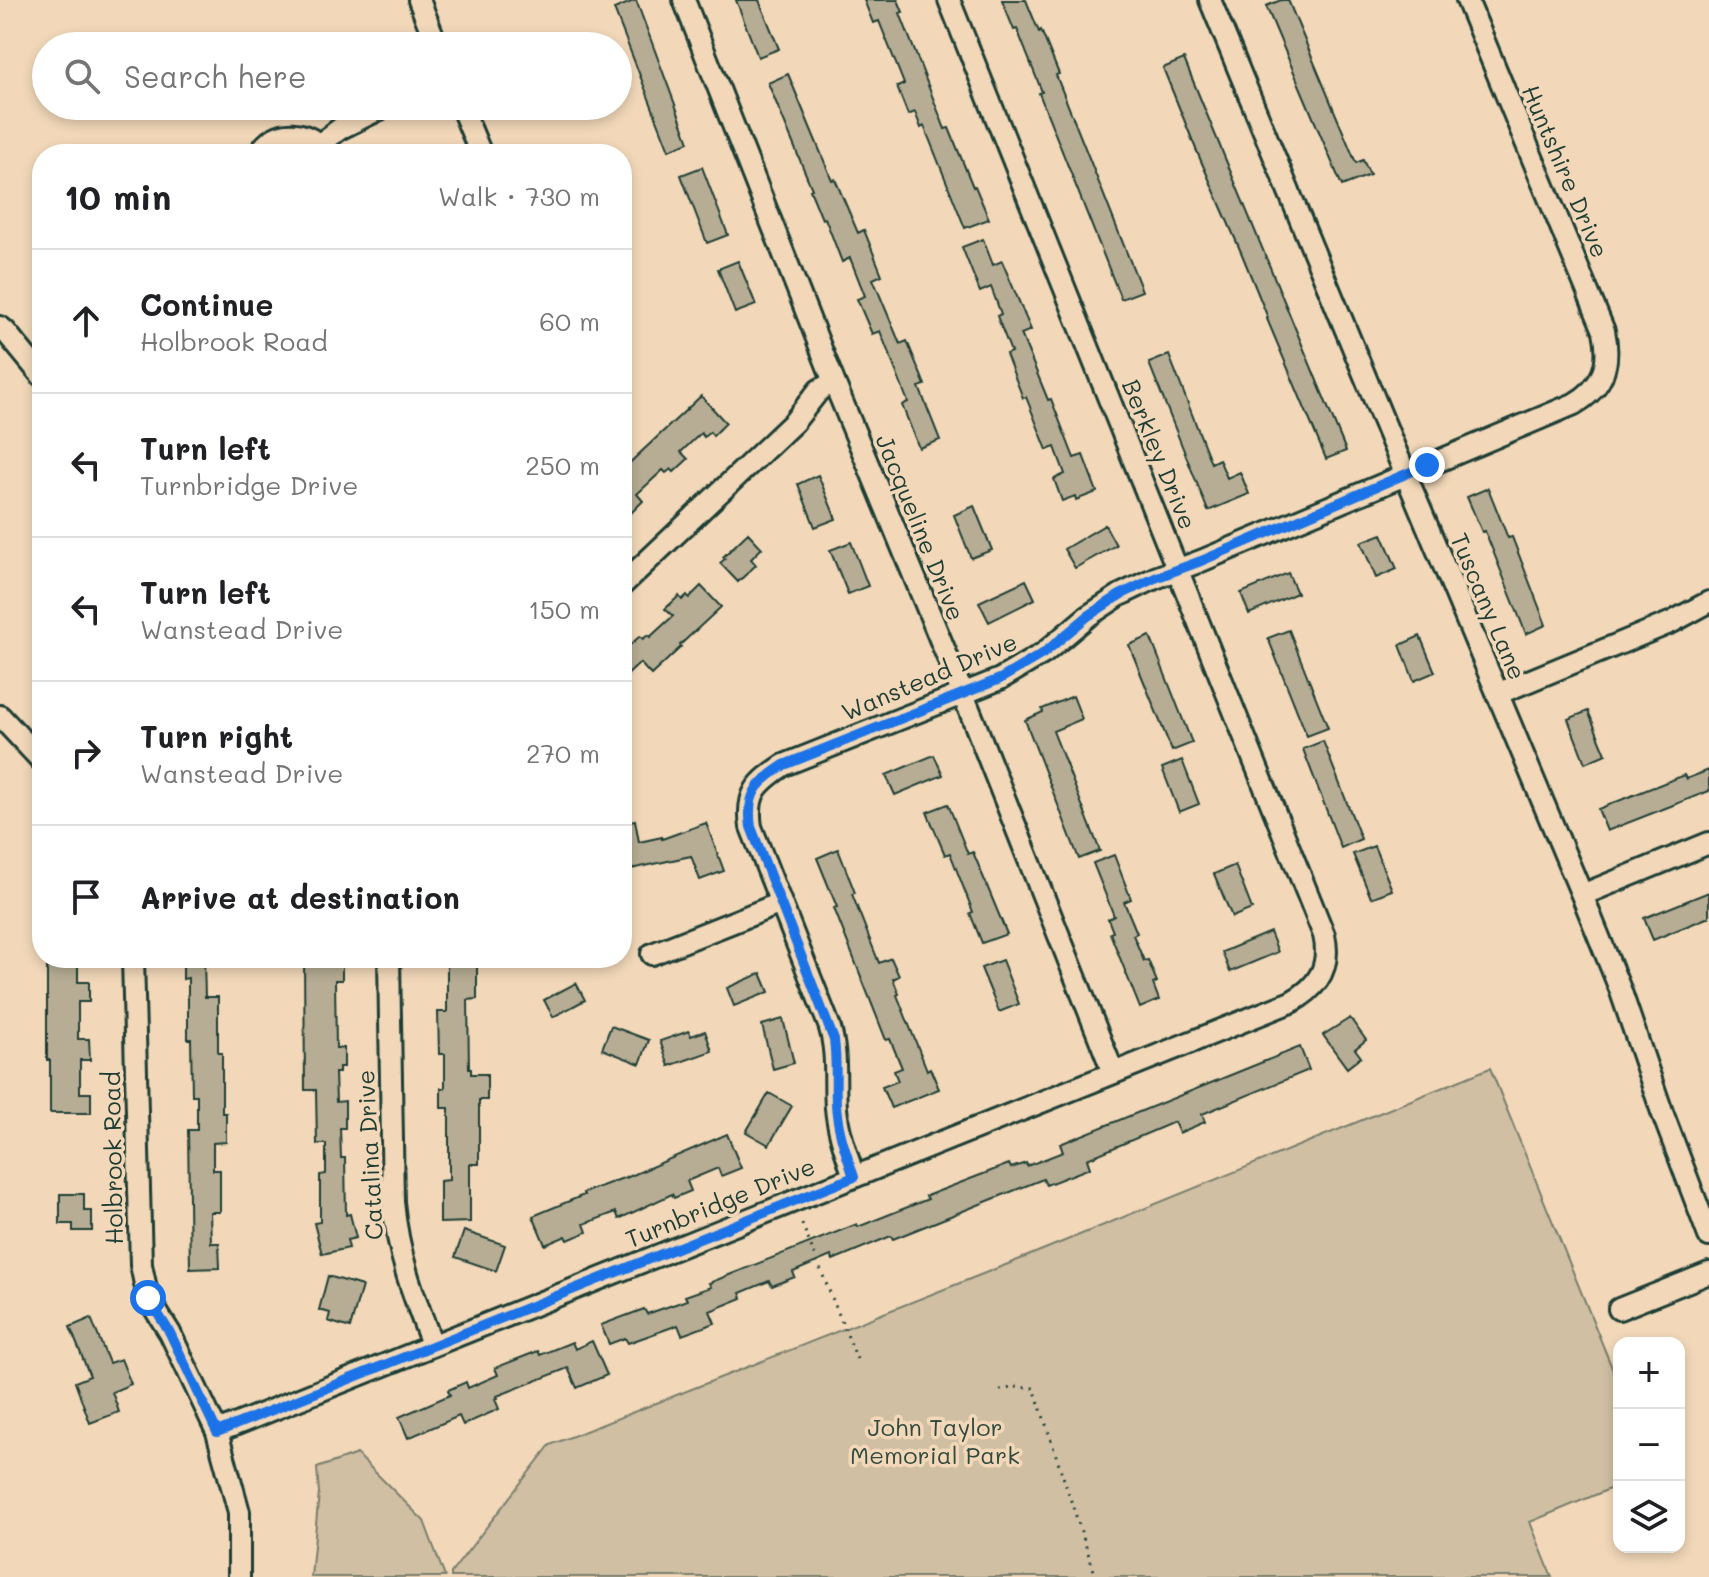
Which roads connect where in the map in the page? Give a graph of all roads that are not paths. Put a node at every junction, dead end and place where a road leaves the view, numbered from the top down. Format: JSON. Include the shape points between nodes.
{"nodes":[{"id":1,"x":419,"y":0,"type":"edge"},
{"id":2,"x":684,"y":0,"type":"edge"},
{"id":3,"x":949,"y":0,"type":"edge"},
{"id":4,"x":1210,"y":0,"type":"edge"},
{"id":5,"x":1467,"y":0,"type":"edge"},
{"id":6,"x":432,"y":32,"type":"edge"},
{"id":7,"x":357,"y":120,"type":"edge"},
{"id":8,"x":467,"y":120,"type":"edge"},
{"id":9,"x":267,"y":144,"type":"edge"},
{"id":10,"x":317,"y":144,"type":"edge"},
{"id":11,"x":328,"y":144,"type":"edge"},
{"id":12,"x":477,"y":144,"type":"edge"},
{"id":13,"x":0,"y":327,"type":"edge"},
{"id":14,"x":1607,"y":363,"type":"joint"},
{"id":15,"x":32,"y":364,"type":"edge"},
{"id":16,"x":834,"y":382,"type":"junction"},
{"id":17,"x":1406,"y":474,"type":"junction"},
{"id":18,"x":1179,"y":570,"type":"junction"},
{"id":19,"x":632,"y":576,"type":"edge"},
{"id":20,"x":1709,"y":602,"type":"edge"},
{"id":21,"x":962,"y":694,"type":"junction"},
{"id":22,"x":1497,"y":694,"type":"junction"},
{"id":23,"x":0,"y":716,"type":"edge"},
{"id":24,"x":32,"y":750,"type":"edge"},
{"id":25,"x":1709,"y":843,"type":"edge"},
{"id":26,"x":1582,"y":895,"type":"junction"},
{"id":27,"x":781,"y":903,"type":"junction"},
{"id":28,"x":652,"y":954,"type":"dead end"},
{"id":29,"x":133,"y":968,"type":"edge"},
{"id":30,"x":389,"y":968,"type":"edge"},
{"id":31,"x":1322,"y":973,"type":"joint"},
{"id":32,"x":1113,"y":1072,"type":"junction"},
{"id":33,"x":854,"y":1177,"type":"junction"},
{"id":34,"x":1709,"y":1236,"type":"edge"},
{"id":35,"x":1709,"y":1273,"type":"edge"},
{"id":36,"x":1619,"y":1309,"type":"dead end"},
{"id":37,"x":432,"y":1344,"type":"junction"},
{"id":38,"x":217,"y":1432,"type":"junction"},
{"id":39,"x":239,"y":1577,"type":"edge"}],
"edges":[{"from":1,"to":6,"type":"street"},
{"from":2,"to":16,"type":"street","name":"Jacqueline Drive"},
{"from":3,"to":18,"type":"street","name":"Berkley Drive"},
{"from":4,"to":17,"type":"street","name":"Tuscany Lane"},
{"from":5,"to":14,"type":"street","name":"Huntshire Drive","via":[[1604,331]]},
{"from":7,"to":11,"type":"street","via":[[341,128]]},
{"from":8,"to":12,"type":"street"},
{"from":9,"to":10,"type":"street","via":[[292,133]]},
{"from":13,"to":15,"type":"street"},
{"from":14,"to":17,"type":"street","name":"Wanstead Drive","via":[[1591,392],[1574,404]]},
{"from":16,"to":19,"type":"street","via":[[819,390],[794,422]]},
{"from":16,"to":21,"type":"street","name":"Jacqueline Drive"},
{"from":17,"to":18,"type":"street","name":"Wanstead Drive"},
{"from":17,"to":22,"type":"street","name":"Tuscany Lane"},
{"from":18,"to":21,"type":"street","name":"Wanstead Drive","via":[[1120,595],[1044,653]]},
{"from":18,"to":31,"type":"street","name":"Berkley Drive","via":[[1324,935],[1327,955]]},
{"from":20,"to":22,"type":"street"},
{"from":21,"to":27,"type":"street","name":"Wanstead Drive","via":[[784,765],[756,787],[751,827]]},
{"from":21,"to":32,"type":"street","name":"Jacqueline Drive"},
{"from":22,"to":26,"type":"street","name":"Tuscany Lane"},
{"from":23,"to":24,"type":"street"},
{"from":25,"to":26,"type":"street"},
{"from":26,"to":34,"type":"street","name":"Tuscany Lane"},
{"from":27,"to":28,"type":"street"},
{"from":27,"to":33,"type":"street","name":"Wanstead Drive","via":[[834,1040],[838,1120]]},
{"from":29,"to":38,"type":"street","name":"Holbrook Road","via":[[141,1265],[148,1298]]},
{"from":30,"to":37,"type":"street","name":"Catalina Drive","via":[[395,1226],[411,1291]]},
{"from":31,"to":32,"type":"street","name":"Turnbridge Drive","via":[[1291,1002]]},
{"from":32,"to":33,"type":"street","name":"Turnbridge Drive"},
{"from":33,"to":37,"type":"street","name":"Turnbridge Drive"},
{"from":35,"to":36,"type":"street"},
{"from":37,"to":38,"type":"street","name":"Turnbridge Drive"},
{"from":38,"to":39,"type":"street","name":"Holbrook Road","via":[[239,1512]]}]}
